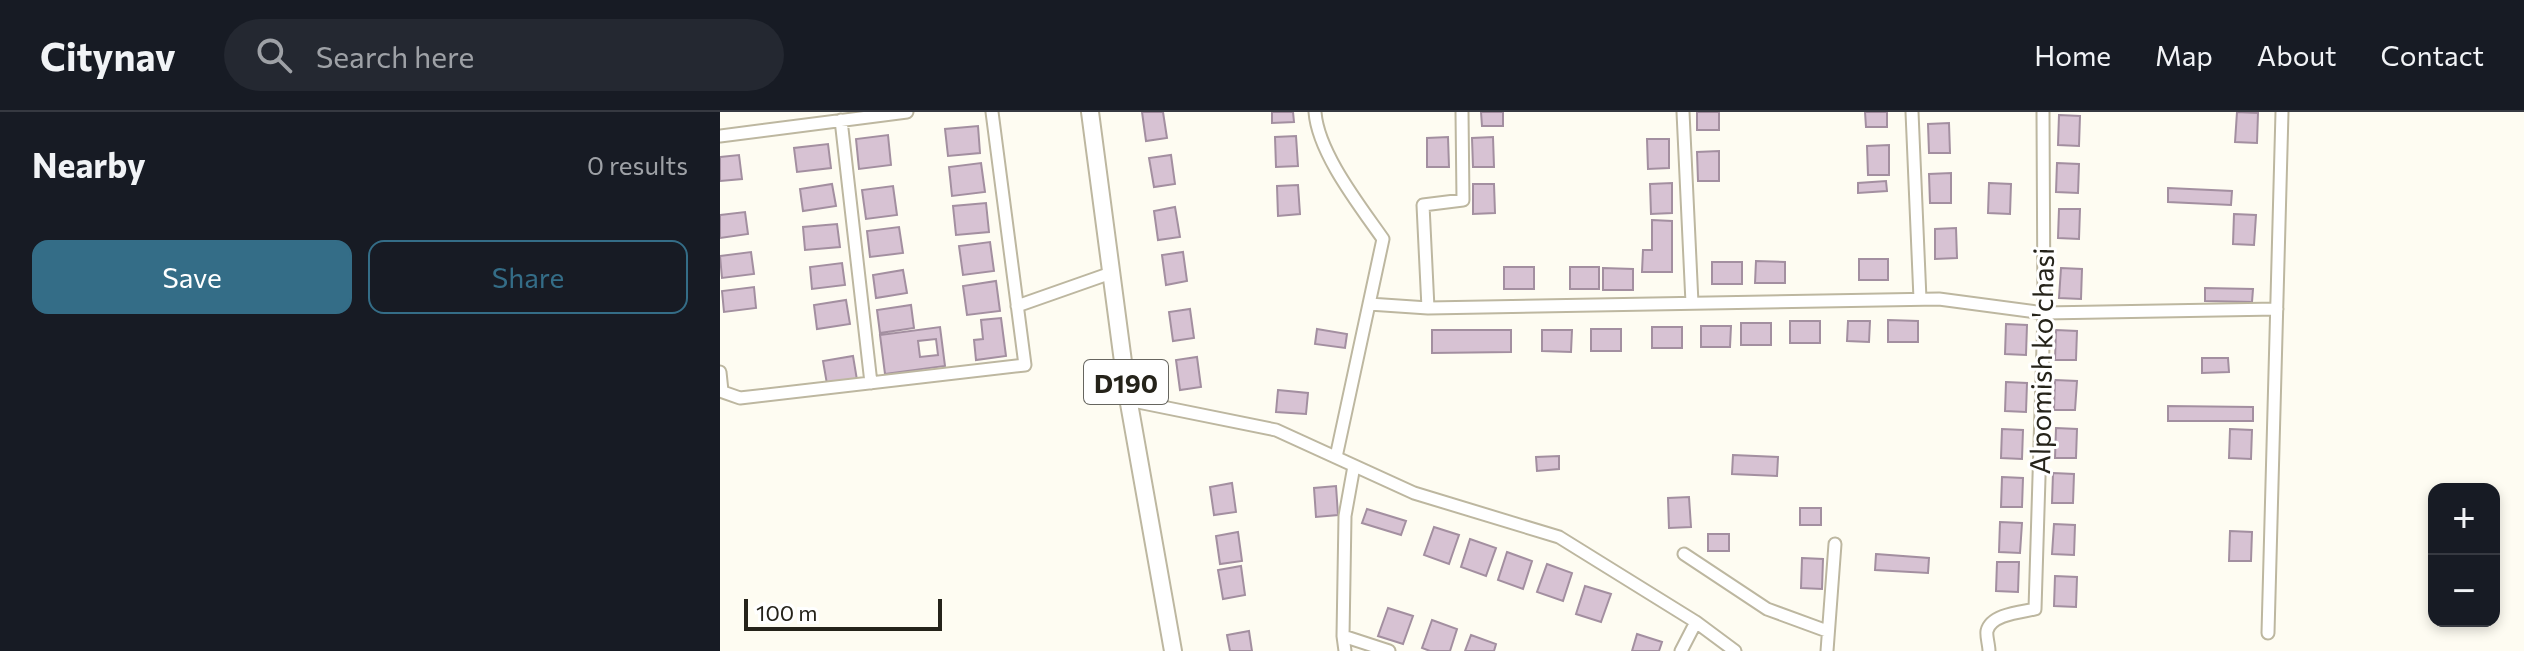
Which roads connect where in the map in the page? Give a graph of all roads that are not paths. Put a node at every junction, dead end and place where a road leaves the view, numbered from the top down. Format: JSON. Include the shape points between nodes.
{"nodes":[{"id":1,"x":907,"y":112,"type":"edge"},
{"id":2,"x":992,"y":112,"type":"edge"},
{"id":3,"x":1090,"y":112,"type":"edge"},
{"id":4,"x":1315,"y":112,"type":"edge"},
{"id":5,"x":1462,"y":112,"type":"edge"},
{"id":6,"x":1683,"y":112,"type":"edge"},
{"id":7,"x":1912,"y":112,"type":"edge"},
{"id":8,"x":2043,"y":112,"type":"edge"},
{"id":9,"x":2282,"y":112,"type":"edge"},
{"id":10,"x":841,"y":120,"type":"junction"},
{"id":11,"x":720,"y":136,"type":"edge"},
{"id":12,"x":1111,"y":273,"type":"junction"},
{"id":13,"x":1920,"y":299,"type":"junction"},
{"id":14,"x":1692,"y":303,"type":"junction"},
{"id":15,"x":1369,"y":304,"type":"junction"},
{"id":16,"x":1017,"y":306,"type":"junction"},
{"id":17,"x":1428,"y":308,"type":"junction"},
{"id":18,"x":2277,"y":309,"type":"junction"},
{"id":19,"x":2044,"y":313,"type":"junction"},
{"id":20,"x":720,"y":372,"type":"edge"},
{"id":21,"x":871,"y":383,"type":"junction"},
{"id":22,"x":721,"y":391,"type":"edge"},
{"id":23,"x":1128,"y":400,"type":"junction"},
{"id":24,"x":1336,"y":457,"type":"junction"},
{"id":25,"x":1354,"y":466,"type":"junction"},
{"id":26,"x":1835,"y":544,"type":"dead end"},
{"id":27,"x":1684,"y":554,"type":"dead end"},
{"id":28,"x":1696,"y":622,"type":"junction"},
{"id":29,"x":2268,"y":633,"type":"dead end"},
{"id":30,"x":1343,"y":636,"type":"junction"},
{"id":31,"x":1827,"y":641,"type":"edge"},
{"id":32,"x":1989,"y":649,"type":"edge"},
{"id":33,"x":1173,"y":651,"type":"edge"},
{"id":34,"x":1345,"y":651,"type":"edge"},
{"id":35,"x":1389,"y":651,"type":"edge"},
{"id":36,"x":1681,"y":651,"type":"edge"},
{"id":37,"x":1735,"y":651,"type":"edge"}],
"edges":[{"from":1,"to":10,"type":"street"},
{"from":2,"to":16,"type":"street"},
{"from":3,"to":12,"type":"main road","number":"D190"},
{"from":4,"to":15,"type":"street","via":[[1316,126],[1343,181],[1383,239]]},
{"from":5,"to":17,"type":"street","via":[[1463,200],[1423,205]]},
{"from":6,"to":14,"type":"street"},
{"from":7,"to":13,"type":"street"},
{"from":8,"to":19,"type":"street","name":"Alpomish ko'chasi"},
{"from":9,"to":18,"type":"street"},
{"from":10,"to":11,"type":"street"},
{"from":10,"to":21,"type":"street"},
{"from":12,"to":16,"type":"street"},
{"from":12,"to":23,"type":"main road","number":"D190"},
{"from":13,"to":14,"type":"street"},
{"from":13,"to":19,"type":"street"},
{"from":14,"to":17,"type":"street"},
{"from":15,"to":17,"type":"street"},
{"from":15,"to":24,"type":"street"},
{"from":16,"to":21,"type":"street","via":[[1025,365]]},
{"from":18,"to":19,"type":"street"},
{"from":18,"to":29,"type":"street"},
{"from":19,"to":32,"type":"street","name":"Alpomish ko'chasi","via":[[2035,609],[1993,622],[1987,630]]},
{"from":20,"to":22,"type":"street"},
{"from":21,"to":22,"type":"street","via":[[740,398]]},
{"from":23,"to":24,"type":"street","via":[[1276,430]]},
{"from":23,"to":33,"type":"main road","number":"D190"},
{"from":24,"to":25,"type":"street"},
{"from":25,"to":28,"type":"street","via":[[1414,493],[1559,537]]},
{"from":25,"to":30,"type":"street","via":[[1345,516]]},
{"from":26,"to":31,"type":"street"},
{"from":27,"to":31,"type":"street"},
{"from":28,"to":36,"type":"street"},
{"from":28,"to":37,"type":"street"},
{"from":30,"to":34,"type":"street"},
{"from":30,"to":35,"type":"street"}]}
